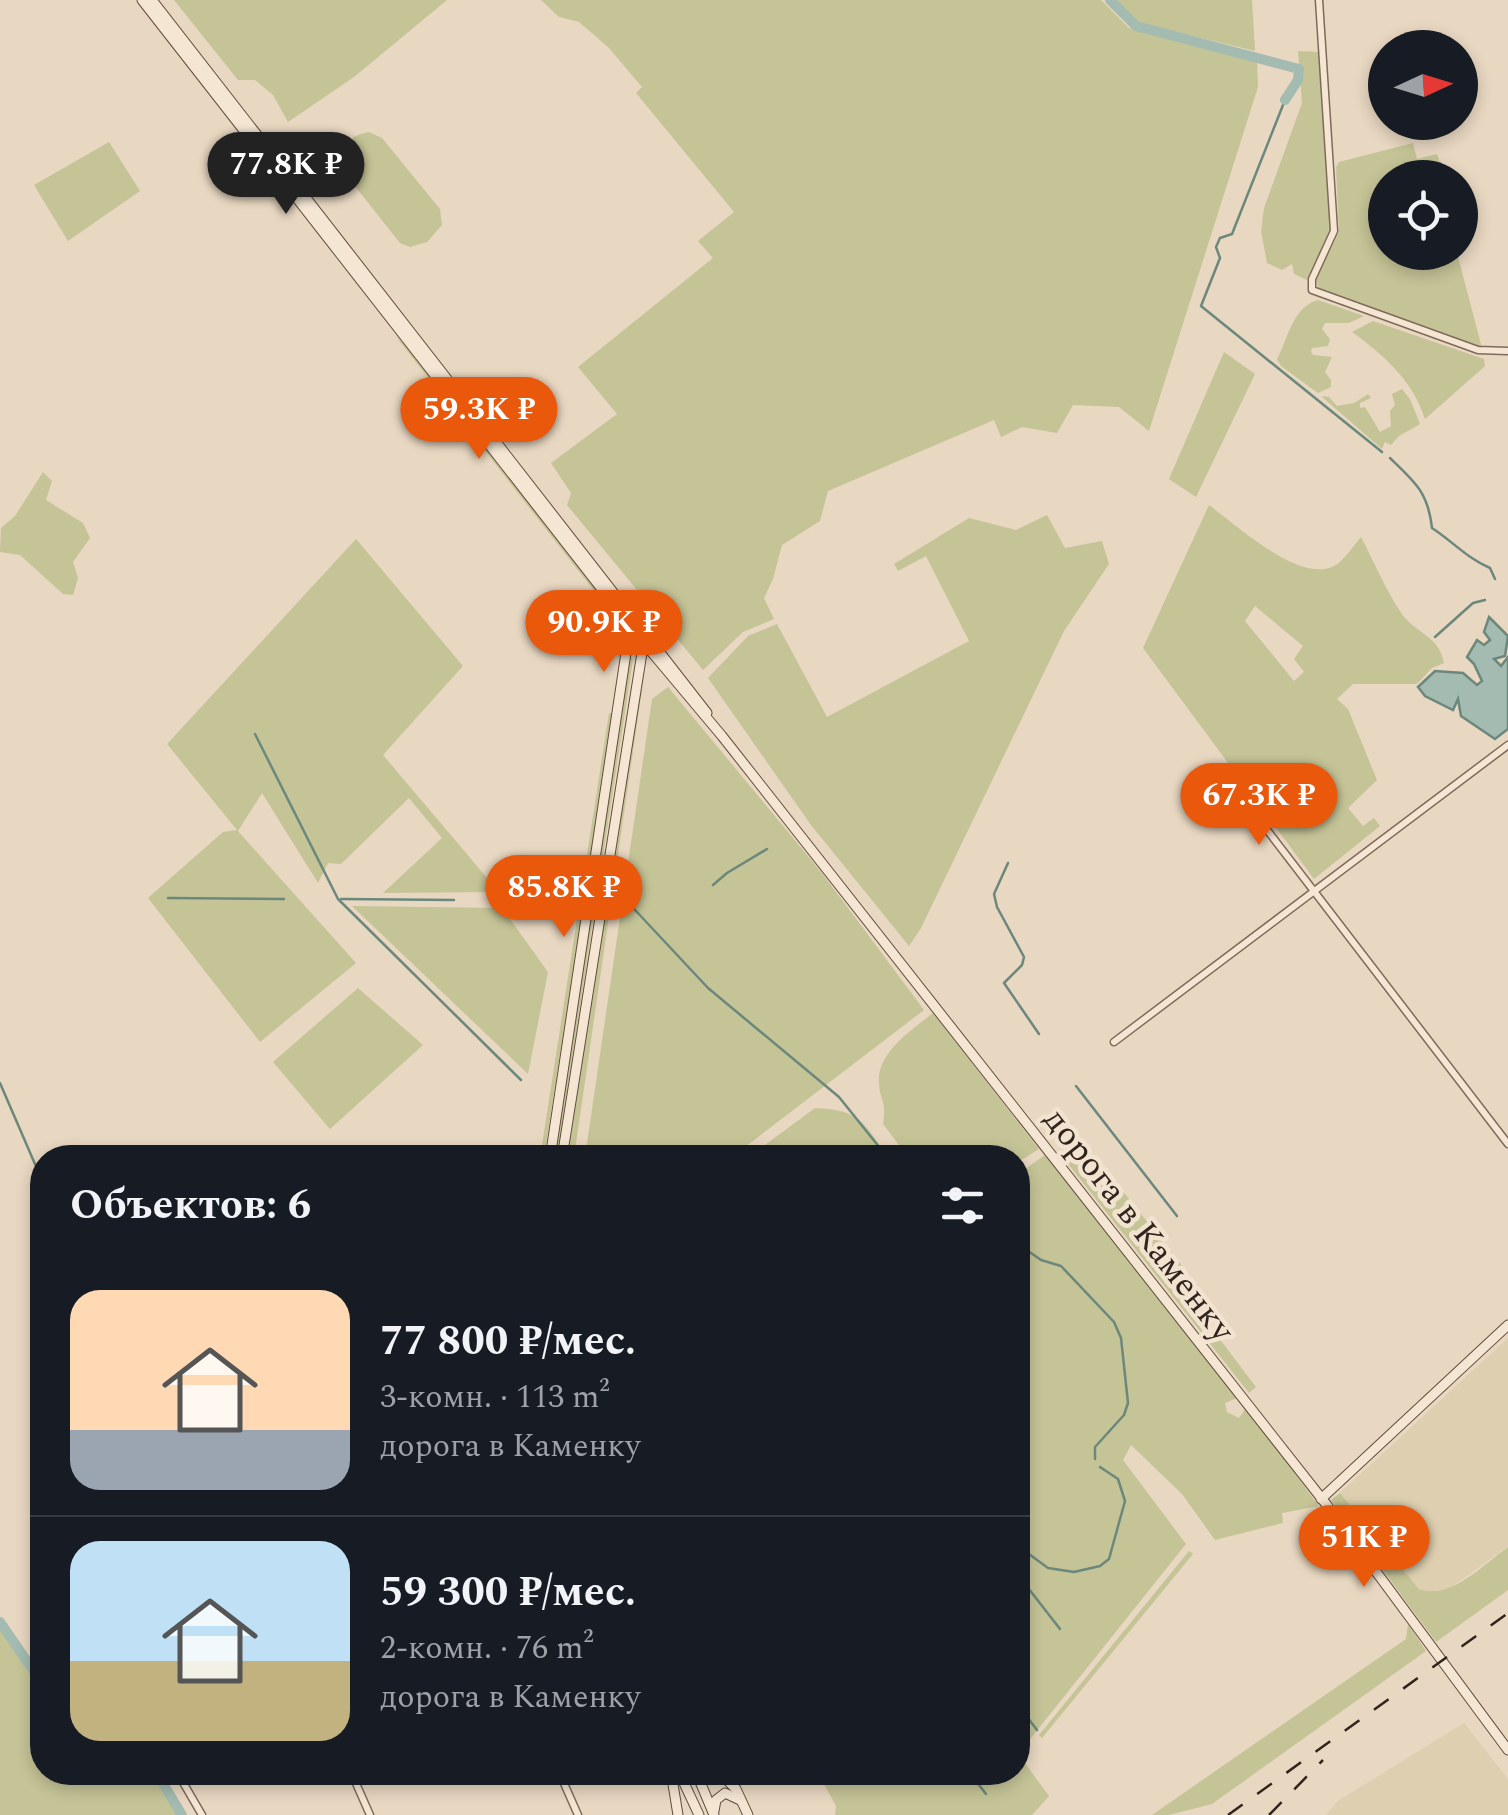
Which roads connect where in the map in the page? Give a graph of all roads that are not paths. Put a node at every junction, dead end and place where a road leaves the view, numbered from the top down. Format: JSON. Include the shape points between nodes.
{"nodes":[{"id":1,"x":142,"y":0,"type":"edge"},
{"id":2,"x":152,"y":0,"type":"edge"},
{"id":3,"x":1320,"y":0,"type":"edge"},
{"id":4,"x":1508,"y":350,"type":"edge"},
{"id":5,"x":640,"y":631,"type":"junction"},
{"id":6,"x":1508,"y":745,"type":"edge"},
{"id":7,"x":1231,"y":784,"type":"dead end"},
{"id":8,"x":1316,"y":891,"type":"junction"},
{"id":9,"x":1114,"y":1042,"type":"dead end"},
{"id":10,"x":1508,"y":1144,"type":"edge"},
{"id":11,"x":552,"y":1145,"type":"edge"},
{"id":12,"x":564,"y":1145,"type":"edge"},
{"id":13,"x":1508,"y":1325,"type":"edge"},
{"id":14,"x":1321,"y":1499,"type":"junction"},
{"id":15,"x":1508,"y":1750,"type":"edge"},
{"id":16,"x":185,"y":1785,"type":"edge"},
{"id":17,"x":357,"y":1785,"type":"edge"},
{"id":18,"x":565,"y":1785,"type":"edge"},
{"id":19,"x":674,"y":1785,"type":"edge"},
{"id":20,"x":686,"y":1785,"type":"edge"},
{"id":21,"x":702,"y":1785,"type":"edge"},
{"id":22,"x":733,"y":1785,"type":"edge"},
{"id":23,"x":742,"y":1802,"type":"junction"},
{"id":24,"x":714,"y":1814,"type":"edge"},
{"id":25,"x":202,"y":1815,"type":"edge"},
{"id":26,"x":370,"y":1815,"type":"edge"},
{"id":27,"x":578,"y":1815,"type":"edge"},
{"id":28,"x":678,"y":1815,"type":"edge"},
{"id":29,"x":699,"y":1815,"type":"edge"},
{"id":30,"x":748,"y":1815,"type":"edge"}],
"edges":[{"from":1,"to":5,"type":"main road","name":"дорога в Каменку"},
{"from":2,"to":5,"type":"main road","name":"дорога в Каменку"},
{"from":3,"to":4,"type":"street","via":[[1334,231],[1312,290],[1478,350]]},
{"from":5,"to":11,"type":"main road"},
{"from":5,"to":12,"type":"main road"},
{"from":5,"to":14,"type":"main road","name":"дорога в Каменку"},
{"from":6,"to":8,"type":"street"},
{"from":7,"to":8,"type":"street"},
{"from":8,"to":9,"type":"street"},
{"from":8,"to":10,"type":"street"},
{"from":13,"to":14,"type":"main road"},
{"from":14,"to":15,"type":"main road","name":"дорога в Каменку"},
{"from":16,"to":25,"type":"street"},
{"from":17,"to":26,"type":"street"},
{"from":18,"to":27,"type":"street"},
{"from":19,"to":28,"type":"main road"},
{"from":20,"to":29,"type":"main road"},
{"from":21,"to":24,"type":"main road"},
{"from":22,"to":23,"type":"main road"},
{"from":23,"to":24,"type":"main road","via":[[726,1793],[716,1800]]},
{"from":23,"to":30,"type":"main road"}]}
